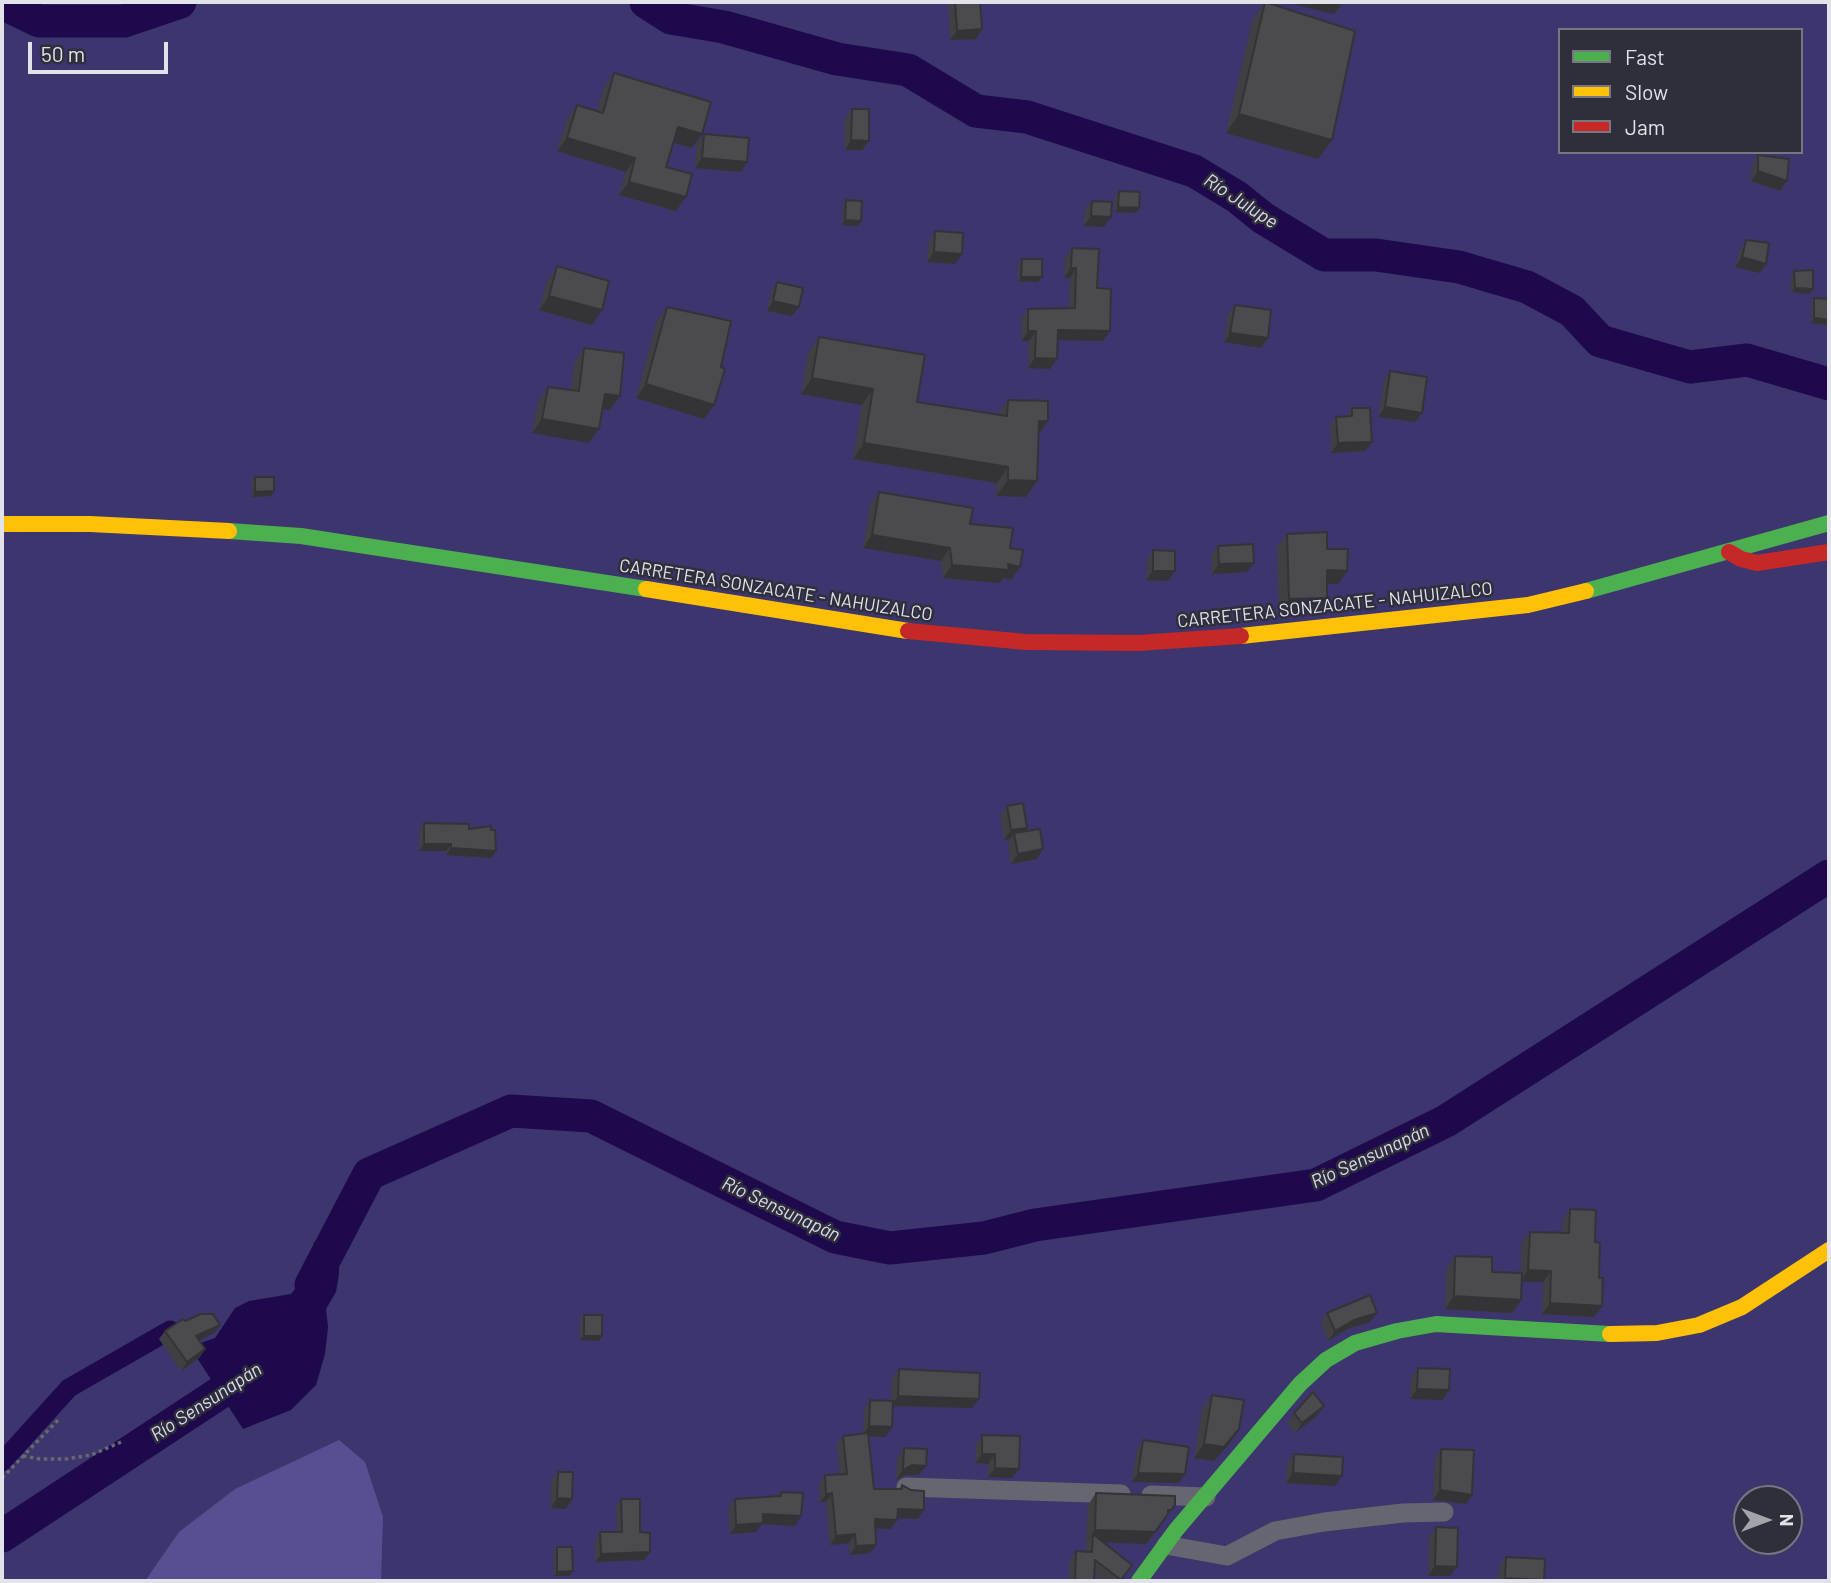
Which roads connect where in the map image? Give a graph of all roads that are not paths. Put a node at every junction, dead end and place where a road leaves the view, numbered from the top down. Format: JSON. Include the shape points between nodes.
{"nodes":[{"id":1,"x":1829,"y":523,"type":"edge"},
{"id":2,"x":2,"y":524,"type":"edge"},
{"id":3,"x":1829,"y":551,"type":"edge"},
{"id":4,"x":1729,"y":552,"type":"junction"},
{"id":5,"x":1829,"y":1250,"type":"edge"},
{"id":6,"x":906,"y":1488,"type":"edge"},
{"id":7,"x":1206,"y":1497,"type":"junction"},
{"id":8,"x":1444,"y":1512,"type":"dead end"},
{"id":9,"x":1166,"y":1545,"type":"junction"},
{"id":10,"x":1139,"y":1581,"type":"edge"}],
"edges":[{"from":1,"to":4,"type":"street","name":"CARRETERA SONZACATE - NAHUIZALCO"},
{"from":2,"to":4,"type":"street","name":"CARRETERA SONZACATE - NAHUIZALCO","via":[[180,527],[301,536],[880,628],[1026,642],[1138,643],[1284,633],[1515,607]]},
{"from":3,"to":4,"type":"street","via":[[1757,564]]},
{"from":5,"to":7,"type":"street","via":[[1742,1307],[1699,1325],[1657,1333],[1614,1334],[1436,1324],[1354,1343],[1300,1384]]},
{"from":6,"to":7,"type":"street"},
{"from":7,"to":9,"type":"street"},
{"from":8,"to":9,"type":"street","via":[[1390,1514],[1275,1531],[1227,1556]]},
{"from":9,"to":10,"type":"street"}]}
